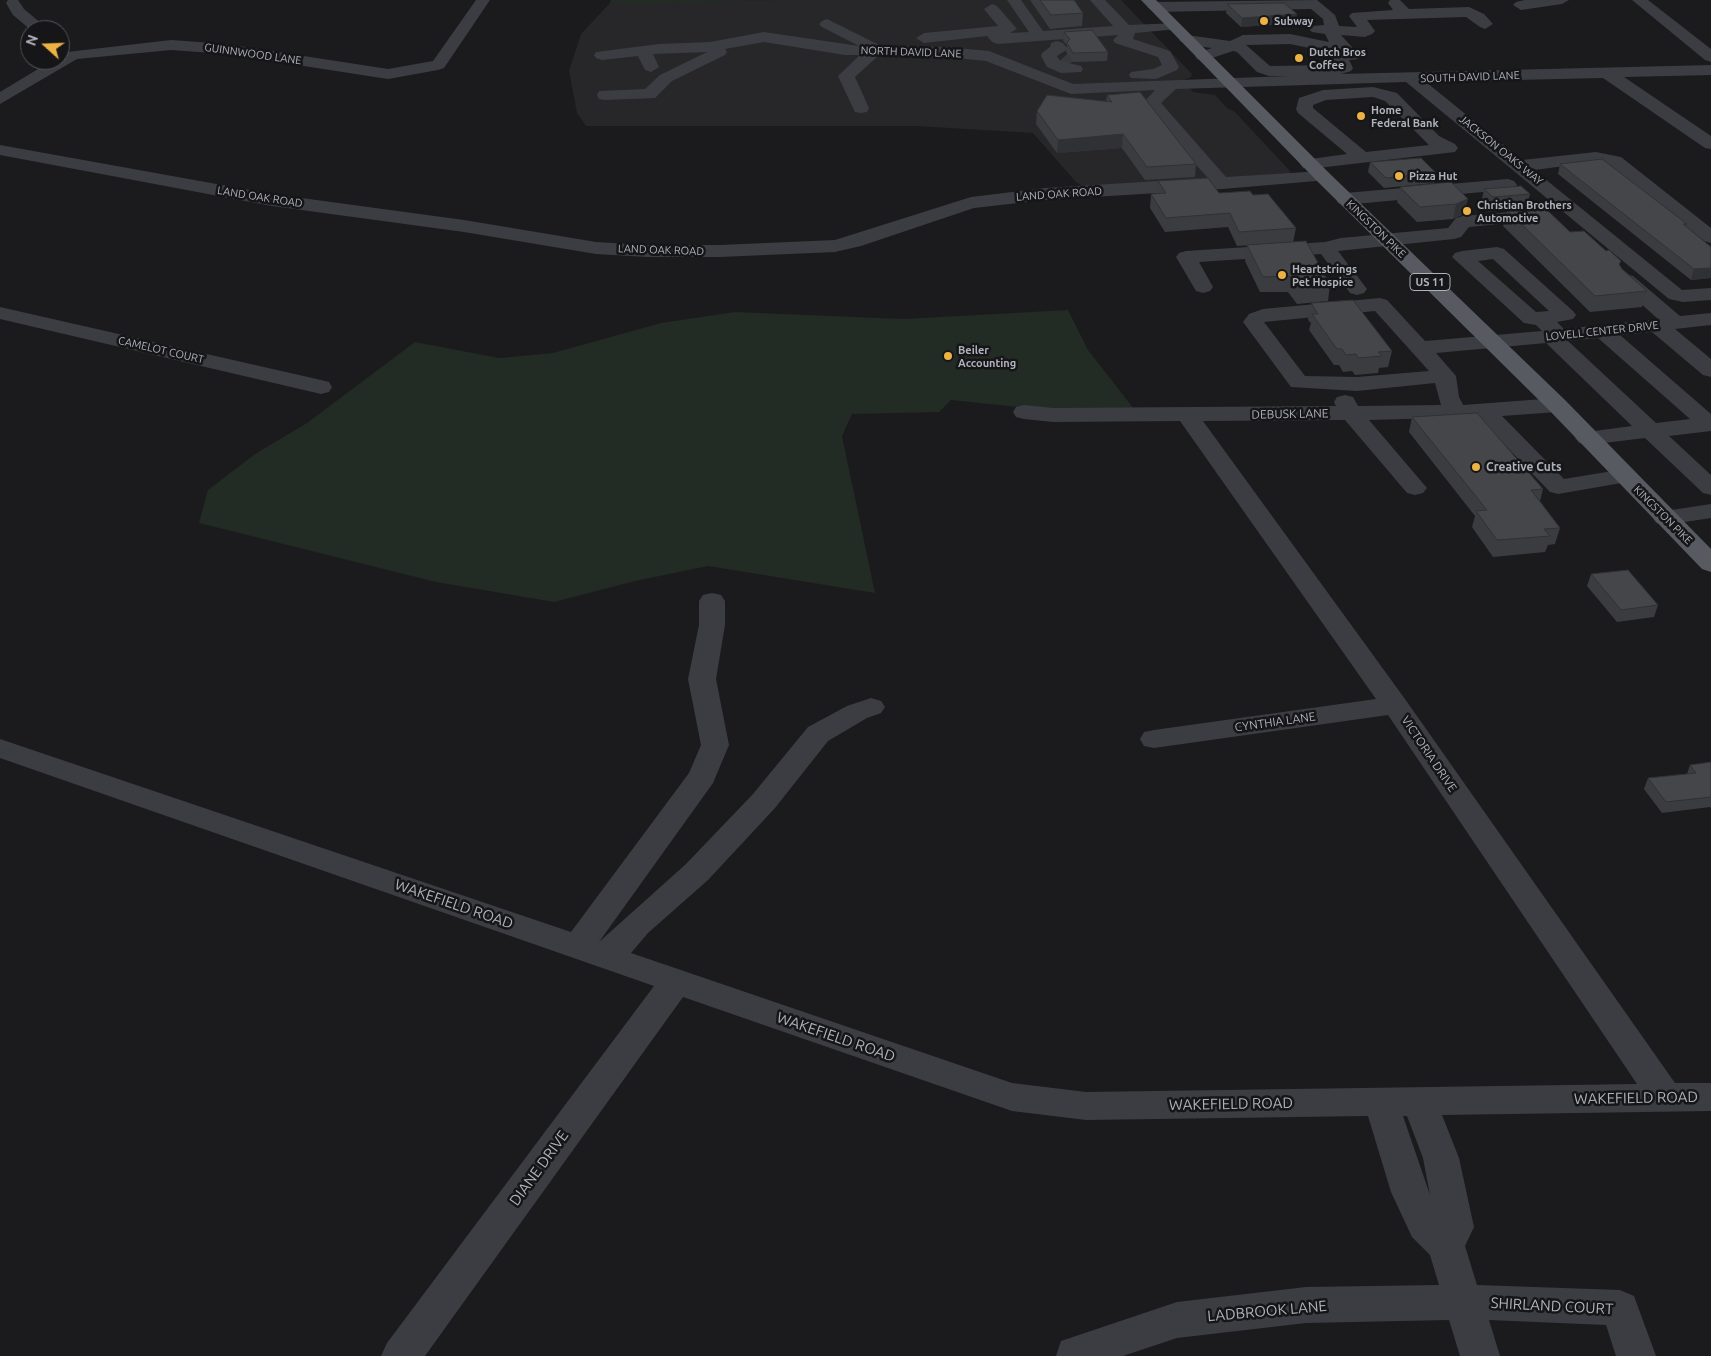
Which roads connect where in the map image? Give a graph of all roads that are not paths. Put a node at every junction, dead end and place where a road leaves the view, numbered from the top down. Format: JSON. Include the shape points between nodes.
{"nodes":[{"id":1,"x":483,"y":0,"type":"edge"},
{"id":2,"x":1014,"y":0,"type":"edge"},
{"id":3,"x":1097,"y":0,"type":"edge"},
{"id":4,"x":1417,"y":0,"type":"edge"},
{"id":5,"x":1562,"y":0,"type":"edge"},
{"id":6,"x":1638,"y":0,"type":"edge"},
{"id":7,"x":14,"y":2,"type":"dead end"},
{"id":8,"x":1151,"y":4,"type":"edge"},
{"id":9,"x":1315,"y":4,"type":"junction"},
{"id":10,"x":1520,"y":5,"type":"dead end"},
{"id":11,"x":992,"y":9,"type":"dead end"},
{"id":12,"x":1400,"y":9,"type":"junction"},
{"id":13,"x":28,"y":20,"type":"edge"},
{"id":14,"x":1221,"y":20,"type":"junction"},
{"id":15,"x":827,"y":24,"type":"dead end"},
{"id":16,"x":1485,"y":24,"type":"dead end"},
{"id":17,"x":1332,"y":32,"type":"junction"},
{"id":18,"x":1180,"y":33,"type":"junction"},
{"id":19,"x":995,"y":35,"type":"junction"},
{"id":20,"x":1123,"y":35,"type":"junction"},
{"id":21,"x":1039,"y":36,"type":"junction"},
{"id":22,"x":910,"y":39,"type":"dead end"},
{"id":23,"x":738,"y":41,"type":"junction"},
{"id":24,"x":1235,"y":44,"type":"junction"},
{"id":25,"x":1026,"y":49,"type":"dead end"},
{"id":26,"x":70,"y":50,"type":"edge"},
{"id":27,"x":644,"y":51,"type":"junction"},
{"id":28,"x":873,"y":52,"type":"junction"},
{"id":29,"x":602,"y":55,"type":"dead end"},
{"id":30,"x":989,"y":56,"type":"junction"},
{"id":31,"x":1203,"y":56,"type":"junction"},
{"id":32,"x":1711,"y":57,"type":"edge"},
{"id":33,"x":1072,"y":64,"type":"junction"},
{"id":34,"x":651,"y":67,"type":"dead end"},
{"id":35,"x":1262,"y":67,"type":"junction"},
{"id":36,"x":39,"y":70,"type":"edge"},
{"id":37,"x":1711,"y":70,"type":"edge"},
{"id":38,"x":1607,"y":73,"type":"junction"},
{"id":39,"x":1412,"y":79,"type":"junction"},
{"id":40,"x":1376,"y":80,"type":"junction"},
{"id":41,"x":1229,"y":82,"type":"junction"},
{"id":42,"x":1342,"y":83,"type":"junction"},
{"id":43,"x":1172,"y":84,"type":"junction"},
{"id":44,"x":605,"y":95,"type":"dead end"},
{"id":45,"x":0,"y":99,"type":"edge"},
{"id":46,"x":861,"y":108,"type":"dead end"},
{"id":47,"x":1711,"y":144,"type":"edge"},
{"id":48,"x":0,"y":150,"type":"edge"},
{"id":49,"x":1428,"y":150,"type":"junction"},
{"id":50,"x":1362,"y":158,"type":"junction"},
{"id":51,"x":1520,"y":166,"type":"junction"},
{"id":52,"x":1316,"y":170,"type":"junction"},
{"id":53,"x":1452,"y":171,"type":"dead end"},
{"id":54,"x":1223,"y":184,"type":"junction"},
{"id":55,"x":1508,"y":185,"type":"edge"},
{"id":56,"x":1470,"y":188,"type":"junction"},
{"id":57,"x":1345,"y":199,"type":"junction"},
{"id":58,"x":1534,"y":216,"type":"edge"},
{"id":59,"x":1711,"y":237,"type":"edge"},
{"id":60,"x":1388,"y":241,"type":"junction"},
{"id":61,"x":1326,"y":248,"type":"junction"},
{"id":62,"x":1626,"y":280,"type":"edge"},
{"id":63,"x":1202,"y":287,"type":"dead end"},
{"id":64,"x":1357,"y":289,"type":"dead end"},
{"id":65,"x":1710,"y":295,"type":"edge"},
{"id":66,"x":0,"y":313,"type":"edge"},
{"id":67,"x":1711,"y":319,"type":"edge"},
{"id":68,"x":1666,"y":324,"type":"junction"},
{"id":69,"x":1550,"y":330,"type":"junction"},
{"id":70,"x":1603,"y":332,"type":"junction"},
{"id":71,"x":1492,"y":343,"type":"junction"},
{"id":72,"x":1420,"y":348,"type":"junction"},
{"id":73,"x":1711,"y":370,"type":"edge"},
{"id":74,"x":1445,"y":376,"type":"junction"},
{"id":75,"x":1335,"y":383,"type":"junction"},
{"id":76,"x":321,"y":387,"type":"dead end"},
{"id":77,"x":1557,"y":405,"type":"junction"},
{"id":78,"x":1024,"y":412,"type":"dead end"},
{"id":79,"x":1455,"y":412,"type":"junction"},
{"id":80,"x":1187,"y":415,"type":"junction"},
{"id":81,"x":1490,"y":416,"type":"junction"},
{"id":82,"x":1357,"y":421,"type":"junction"},
{"id":83,"x":1710,"y":424,"type":"edge"},
{"id":84,"x":1650,"y":431,"type":"junction"},
{"id":85,"x":1587,"y":438,"type":"junction"},
{"id":86,"x":1625,"y":476,"type":"junction"},
{"id":87,"x":1415,"y":488,"type":"dead end"},
{"id":88,"x":1711,"y":488,"type":"edge"},
{"id":89,"x":1711,"y":511,"type":"edge"},
{"id":90,"x":1665,"y":518,"type":"junction"},
{"id":91,"x":1711,"y":564,"type":"edge"},
{"id":92,"x":712,"y":602,"type":"dead end"},
{"id":93,"x":1395,"y":705,"type":"junction"},
{"id":94,"x":871,"y":707,"type":"dead end"},
{"id":95,"x":1154,"y":739,"type":"dead end"},
{"id":96,"x":0,"y":748,"type":"edge"},
{"id":97,"x":592,"y":952,"type":"junction"},
{"id":98,"x":677,"y":980,"type":"junction"},
{"id":99,"x":1711,"y":1097,"type":"edge"},
{"id":100,"x":1666,"y":1098,"type":"junction"},
{"id":101,"x":1420,"y":1101,"type":"junction"},
{"id":102,"x":1381,"y":1102,"type":"junction"},
{"id":103,"x":1446,"y":1246,"type":"junction"},
{"id":104,"x":1464,"y":1302,"type":"junction"},
{"id":105,"x":1075,"y":1354,"type":"dead end"},
{"id":106,"x":402,"y":1356,"type":"edge"},
{"id":107,"x":1480,"y":1356,"type":"edge"},
{"id":108,"x":1636,"y":1356,"type":"edge"}],
"edges":[{"from":1,"to":26,"type":"street","name":"GUINNWOOD LANE","via":[[438,64],[388,74],[200,46]]},
{"from":2,"to":21,"type":"street"},
{"from":3,"to":20,"type":"street"},
{"from":4,"to":12,"type":"street"},
{"from":5,"to":10,"type":"street"},
{"from":6,"to":32,"type":"street"},
{"from":7,"to":13,"type":"street","via":[[18,12]]},
{"from":8,"to":14,"type":"street"},
{"from":8,"to":18,"type":"main road","name":"KINGSTON PIKE","number":"US 11"},
{"from":9,"to":12,"type":"street","via":[[1342,3]]},
{"from":9,"to":14,"type":"street"},
{"from":9,"to":17,"type":"street","via":[[1330,18]]},
{"from":11,"to":19,"type":"street","via":[[1009,29]]},
{"from":12,"to":16,"type":"street","via":[[1469,12],[1479,16]]},
{"from":12,"to":17,"type":"street","via":[[1357,16],[1367,30]]},
{"from":14,"to":17,"type":"street","via":[[1292,11],[1313,19],[1306,26]]},
{"from":14,"to":18,"type":"street"},
{"from":15,"to":28,"type":"street","via":[[874,47]]},
{"from":17,"to":40,"type":"street","via":[[1334,39]]},
{"from":18,"to":20,"type":"street"},
{"from":18,"to":24,"type":"street"},
{"from":18,"to":31,"type":"main road","name":"KINGSTON PIKE","number":"US 11"},
{"from":19,"to":21,"type":"street"},
{"from":19,"to":22,"type":"street"},
{"from":19,"to":30,"type":"street"},
{"from":20,"to":21,"type":"street"},
{"from":20,"to":33,"type":"street"},
{"from":20,"to":33,"type":"street","via":[[1164,54],[1171,67],[1156,74]]},
{"from":23,"to":27,"type":"street","name":"NORTH DAVID LANE","via":[[710,47]]},
{"from":23,"to":28,"type":"street","name":"NORTH DAVID LANE","via":[[764,37]]},
{"from":23,"to":44,"type":"street","via":[[666,78],[649,94]]},
{"from":24,"to":31,"type":"street"},
{"from":24,"to":35,"type":"street"},
{"from":24,"to":35,"type":"street","via":[[1280,41],[1308,45],[1321,50],[1334,64],[1323,68]]},
{"from":24,"to":42,"type":"street","via":[[1243,40],[1290,39],[1324,46],[1345,65],[1339,70]]},
{"from":25,"to":33,"type":"street"},
{"from":27,"to":29,"type":"street","name":"NORTH DAVID LANE"},
{"from":27,"to":34,"type":"street"},
{"from":28,"to":30,"type":"street","name":"NORTH DAVID LANE","via":[[931,51]]},
{"from":28,"to":46,"type":"street","via":[[846,76]]},
{"from":30,"to":33,"type":"street","name":"NORTH DAVID LANE","via":[[1072,89]]},
{"from":31,"to":41,"type":"main road","name":"KINGSTON PIKE","number":"US 11"},
{"from":33,"to":43,"type":"street","name":"NORTH DAVID LANE"},
{"from":35,"to":42,"type":"street"},
{"from":36,"to":45,"type":"street","name":"GUINNWOOD LANE"},
{"from":37,"to":38,"type":"street","name":"SOUTH DAVID LANE"},
{"from":38,"to":39,"type":"street","name":"SOUTH DAVID LANE"},
{"from":38,"to":47,"type":"street"},
{"from":39,"to":40,"type":"street","name":"SOUTH DAVID LANE"},
{"from":39,"to":51,"type":"street","name":"JACKSON OAKS WAY"},
{"from":40,"to":42,"type":"street","name":"SOUTH DAVID LANE"},
{"from":41,"to":42,"type":"street","name":"SOUTH DAVID LANE"},
{"from":41,"to":43,"type":"street","name":"NORTH DAVID LANE"},
{"from":41,"to":52,"type":"main road","name":"KINGSTON PIKE","number":"US 11"},
{"from":42,"to":49,"type":"street"},
{"from":42,"to":49,"type":"street","name":"LAND OAK ROAD","via":[[1391,98],[1433,140],[1449,148]]},
{"from":42,"to":50,"type":"street","via":[[1305,102],[1304,109]]},
{"from":43,"to":54,"type":"street","via":[[1152,102]]},
{"from":48,"to":54,"type":"street","name":"LAND OAK ROAD","via":[[272,200],[596,248],[647,251],[720,252],[835,246],[971,203],[1053,194]]},
{"from":49,"to":50,"type":"street","name":"LAND OAK ROAD"},
{"from":50,"to":52,"type":"street","name":"LAND OAK ROAD"},
{"from":51,"to":59,"type":"street","via":[[1596,157],[1615,161]]},
{"from":51,"to":65,"type":"street","name":"JACKSON OAKS WAY","via":[[1676,295]]},
{"from":52,"to":54,"type":"street","name":"LAND OAK ROAD"},
{"from":52,"to":57,"type":"main road","name":"KINGSTON PIKE","number":"US 11"},
{"from":53,"to":56,"type":"street"},
{"from":55,"to":56,"type":"street"},
{"from":56,"to":57,"type":"street"},
{"from":57,"to":60,"type":"main road","name":"KINGSTON PIKE","number":"US 11"},
{"from":58,"to":60,"type":"street","via":[[1463,222],[1454,233]]},
{"from":60,"to":61,"type":"street"},
{"from":60,"to":71,"type":"main road","name":"KINGSTON PIKE","number":"US 11"},
{"from":61,"to":63,"type":"street","via":[[1186,257]]},
{"from":61,"to":64,"type":"street"},
{"from":62,"to":68,"type":"street"},
{"from":66,"to":76,"type":"street","name":"CAMELOT COURT"},
{"from":67,"to":68,"type":"street","name":"LOVELL CENTER DRIVE"},
{"from":68,"to":70,"type":"street","name":"LOVELL CENTER DRIVE"},
{"from":68,"to":73,"type":"street"},
{"from":69,"to":69,"type":"street","via":[[1566,315],[1497,253],[1462,257],[1531,319]]},
{"from":69,"to":70,"type":"street","name":"LOVELL CENTER DRIVE"},
{"from":69,"to":71,"type":"street","name":"LOVELL CENTER DRIVE"},
{"from":69,"to":84,"type":"street"},
{"from":70,"to":83,"type":"street"},
{"from":71,"to":72,"type":"street","name":"LOVELL CENTER DRIVE"},
{"from":71,"to":77,"type":"main road","name":"KINGSTON PIKE","number":"US 11"},
{"from":72,"to":74,"type":"street"},
{"from":72,"to":75,"type":"street","via":[[1380,304],[1256,318],[1253,322],[1299,382]]},
{"from":74,"to":75,"type":"street"},
{"from":74,"to":79,"type":"street","via":[[1448,397]]},
{"from":75,"to":82,"type":"street"},
{"from":77,"to":81,"type":"street","name":"DEBUSK LANE"},
{"from":77,"to":85,"type":"main road","name":"KINGSTON PIKE","number":"US 11"},
{"from":78,"to":80,"type":"street","name":"DEBUSK LANE"},
{"from":79,"to":81,"type":"street","name":"DEBUSK LANE"},
{"from":79,"to":82,"type":"street","name":"DEBUSK LANE"},
{"from":80,"to":82,"type":"street","name":"DEBUSK LANE"},
{"from":80,"to":93,"type":"street","name":"VICTORIA DRIVE"},
{"from":81,"to":82,"type":"street"},
{"from":81,"to":86,"type":"street","via":[[1558,487]]},
{"from":82,"to":87,"type":"street"},
{"from":83,"to":84,"type":"street"},
{"from":84,"to":85,"type":"street"},
{"from":84,"to":88,"type":"street"},
{"from":85,"to":86,"type":"main road","name":"KINGSTON PIKE","number":"US 11"},
{"from":86,"to":90,"type":"main road","name":"KINGSTON PIKE","number":"US 11"},
{"from":89,"to":90,"type":"street"},
{"from":90,"to":91,"type":"main road","name":"KINGSTON PIKE","number":"US 11"},
{"from":92,"to":97,"type":"street","via":[[712,625],[702,679],[715,745],[703,776]]},
{"from":93,"to":95,"type":"street","name":"CYNTHIA LANE"},
{"from":93,"to":100,"type":"street","name":"VICTORIA DRIVE"},
{"from":94,"to":97,"type":"street","via":[[818,734],[758,808],[698,872],[637,925]]},
{"from":96,"to":97,"type":"street","name":"WAKEFIELD ROAD"},
{"from":97,"to":98,"type":"street","name":"WAKEFIELD ROAD"},
{"from":98,"to":102,"type":"street","name":"WAKEFIELD ROAD","via":[[1012,1096],[1086,1106]]},
{"from":98,"to":106,"type":"street","name":"DIANE DRIVE"},
{"from":99,"to":100,"type":"street","name":"WAKEFIELD ROAD"},
{"from":100,"to":101,"type":"street","name":"WAKEFIELD ROAD"},
{"from":101,"to":102,"type":"street","name":"WAKEFIELD ROAD"},
{"from":101,"to":103,"type":"street","via":[[1441,1158],[1455,1227]]},
{"from":102,"to":103,"type":"street","via":[[1417,1209],[1425,1226]]},
{"from":103,"to":104,"type":"street"},
{"from":104,"to":105,"type":"street","name":"LADBROOK LANE","via":[[1306,1305],[1177,1320]]},
{"from":104,"to":107,"type":"street"},
{"from":104,"to":108,"type":"street","name":"SHIRLAND COURT","via":[[1620,1308]]}]}
